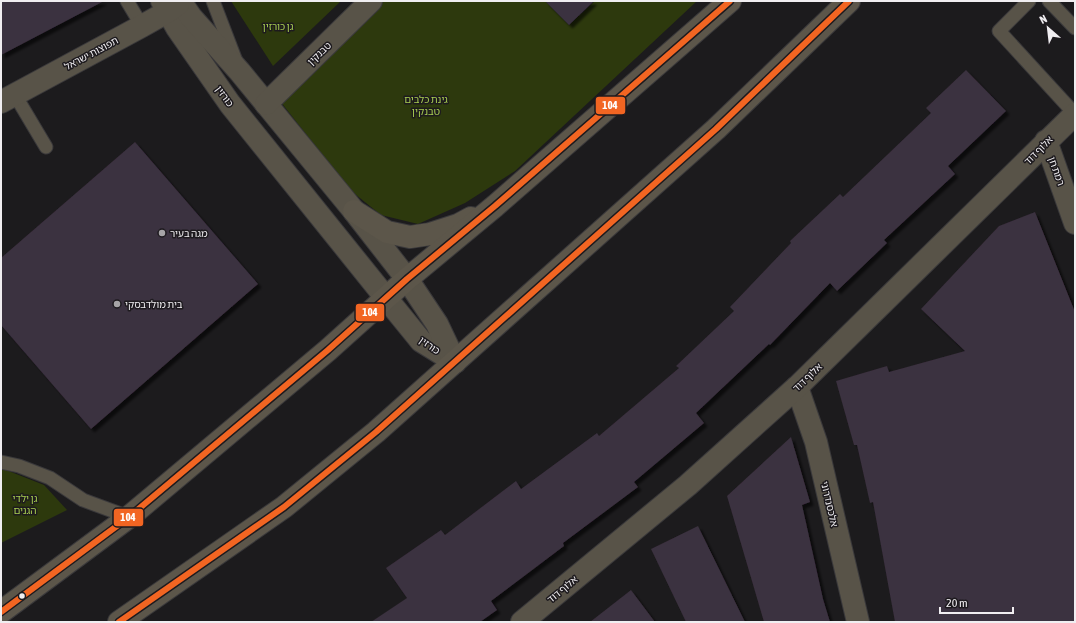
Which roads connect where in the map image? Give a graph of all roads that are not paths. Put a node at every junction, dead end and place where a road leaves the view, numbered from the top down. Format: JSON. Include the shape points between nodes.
{"nodes":[{"id":1,"x":127,"y":1,"type":"edge"},
{"id":2,"x":213,"y":1,"type":"edge"},
{"id":3,"x":371,"y":1,"type":"edge"},
{"id":4,"x":730,"y":1,"type":"edge"},
{"id":5,"x":849,"y":1,"type":"edge"},
{"id":6,"x":1029,"y":1,"type":"edge"},
{"id":7,"x":1049,"y":1,"type":"edge"},
{"id":8,"x":172,"y":4,"type":"edge"},
{"id":9,"x":142,"y":26,"type":"junction"},
{"id":10,"x":1075,"y":28,"type":"edge"},
{"id":11,"x":240,"y":72,"type":"junction"},
{"id":12,"x":8,"y":98,"type":"edge"},
{"id":13,"x":266,"y":104,"type":"junction"},
{"id":14,"x":1075,"y":114,"type":"edge"},
{"id":15,"x":1046,"y":141,"type":"junction"},
{"id":16,"x":46,"y":147,"type":"dead end"},
{"id":17,"x":495,"y":206,"type":"junction"},
{"id":18,"x":354,"y":211,"type":"junction"},
{"id":19,"x":1075,"y":223,"type":"edge"},
{"id":20,"x":407,"y":279,"type":"junction"},
{"id":21,"x":386,"y":298,"type":"junction"},
{"id":22,"x":455,"y":362,"type":"junction"},
{"id":23,"x":797,"y":387,"type":"junction"},
{"id":24,"x":1,"y":462,"type":"edge"},
{"id":25,"x":129,"y":517,"type":"junction"},
{"id":26,"x":1,"y":612,"type":"edge"},
{"id":27,"x":119,"y":622,"type":"edge"},
{"id":28,"x":522,"y":622,"type":"edge"},
{"id":29,"x":858,"y":622,"type":"edge"}],
"edges":[{"from":1,"to":9,"type":"lane"},
{"from":2,"to":11,"type":"lane"},
{"from":3,"to":13,"type":"street","name":"טבנקין"},
{"from":4,"to":17,"type":"main road"},
{"from":5,"to":22,"type":"main road","via":[[716,129]]},
{"from":6,"to":14,"type":"lane","via":[[999,31]]},
{"from":7,"to":10,"type":"lane"},
{"from":8,"to":9,"type":"street","name":"תפוצות ישראל"},
{"from":8,"to":11,"type":"street","name":"כורזין","via":[[192,17]]},
{"from":8,"to":21,"type":"street","name":"כורזין","via":[[177,28],[230,104]]},
{"from":9,"to":12,"type":"street","name":"תפוצות ישראל"},
{"from":11,"to":13,"type":"street","name":"כורזין"},
{"from":12,"to":16,"type":"lane"},
{"from":13,"to":18,"type":"street","name":"כורזין"},
{"from":14,"to":15,"type":"street","name":"אלוף דוד"},
{"from":15,"to":19,"type":"street","name":"רמת חן"},
{"from":15,"to":23,"type":"street","name":"אלוף דוד"},
{"from":17,"to":18,"type":"main road","via":[[458,224],[430,234],[410,237],[387,232]]},
{"from":17,"to":20,"type":"main road"},
{"from":18,"to":20,"type":"street","name":"כורזין"},
{"from":20,"to":21,"type":"main road"},
{"from":20,"to":22,"type":"street","name":"כורזין","via":[[437,324]]},
{"from":21,"to":22,"type":"street","name":"כורזין","via":[[421,340]]},
{"from":21,"to":25,"type":"main road"},
{"from":22,"to":27,"type":"main road","via":[[376,432],[284,507]]},
{"from":23,"to":28,"type":"street","name":"אלוף דוד","via":[[688,485]]},
{"from":23,"to":29,"type":"street","name":"אלכסנדרוני","via":[[816,442]]},
{"from":24,"to":25,"type":"lane","via":[[50,478],[83,500]]},
{"from":25,"to":26,"type":"main road"}]}
